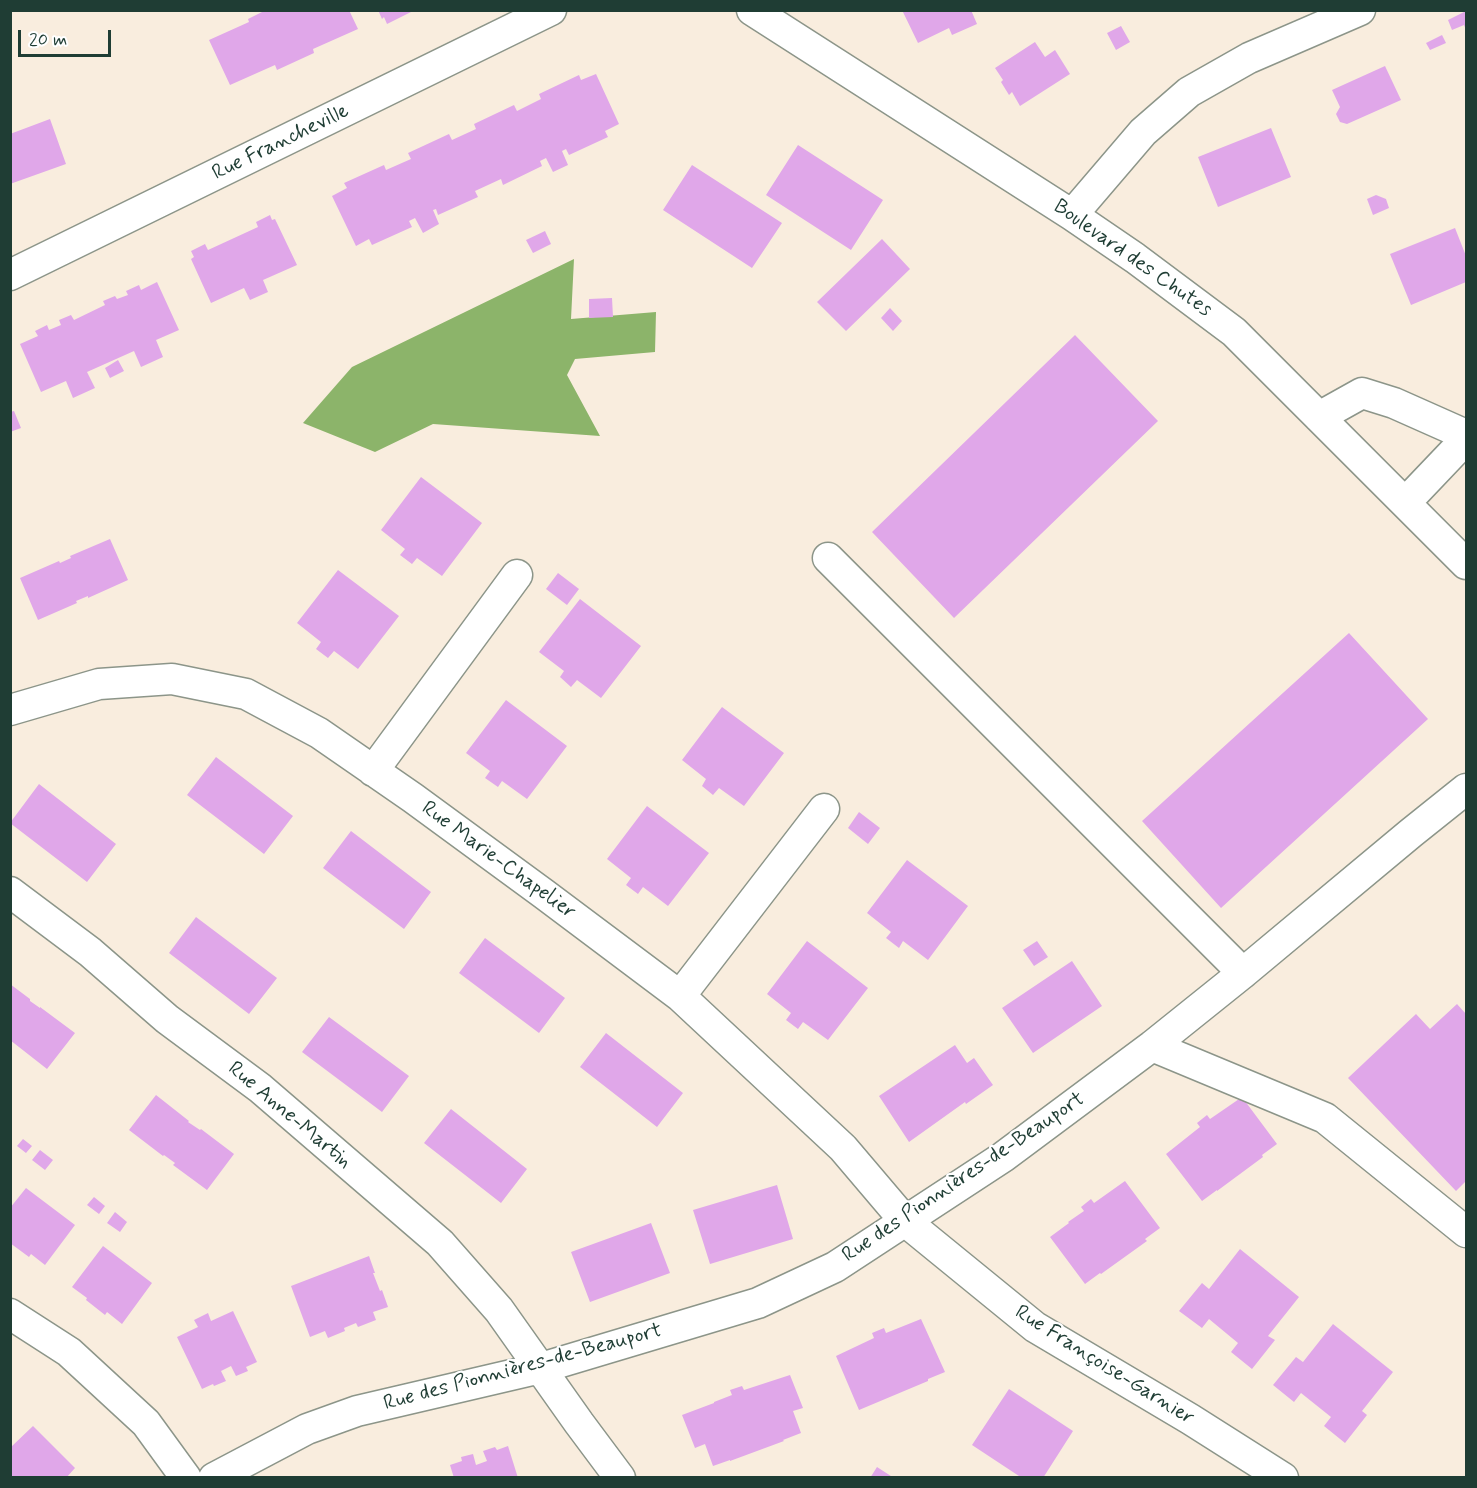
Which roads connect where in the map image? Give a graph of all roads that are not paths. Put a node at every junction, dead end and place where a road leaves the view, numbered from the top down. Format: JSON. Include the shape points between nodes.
{"nodes":[{"id":1,"x":551,"y":10,"type":"edge"},
{"id":2,"x":752,"y":10,"type":"edge"},
{"id":3,"x":1360,"y":10,"type":"edge"},
{"id":4,"x":1072,"y":215,"type":"junction"},
{"id":5,"x":10,"y":275,"type":"edge"},
{"id":6,"x":1319,"y":417,"type":"junction"},
{"id":7,"x":1467,"y":437,"type":"edge"},
{"id":8,"x":1405,"y":503,"type":"junction"},
{"id":9,"x":828,"y":558,"type":"dead end"},
{"id":10,"x":1467,"y":564,"type":"edge"},
{"id":11,"x":517,"y":575,"type":"dead end"},
{"id":12,"x":10,"y":710,"type":"edge"},
{"id":13,"x":373,"y":771,"type":"junction"},
{"id":14,"x":1467,"y":789,"type":"edge"},
{"id":15,"x":824,"y":808,"type":"dead end"},
{"id":16,"x":10,"y":892,"type":"edge"},
{"id":17,"x":1243,"y":973,"type":"junction"},
{"id":18,"x":680,"y":996,"type":"junction"},
{"id":19,"x":1152,"y":1046,"type":"junction"},
{"id":20,"x":905,"y":1221,"type":"junction"},
{"id":21,"x":1467,"y":1232,"type":"edge"},
{"id":22,"x":10,"y":1314,"type":"edge"},
{"id":23,"x":541,"y":1368,"type":"junction"},
{"id":24,"x":186,"y":1478,"type":"edge"},
{"id":25,"x":214,"y":1478,"type":"edge"},
{"id":26,"x":620,"y":1478,"type":"edge"},
{"id":27,"x":1283,"y":1478,"type":"edge"}],
"edges":[{"from":1,"to":5,"type":"street","name":"Rue Francheville"},
{"from":2,"to":4,"type":"street","name":"Boulevard des Chutes"},
{"from":3,"to":4,"type":"street","via":[[1249,58],[1189,92],[1143,132]]},
{"from":4,"to":6,"type":"street","name":"Boulevard des Chutes","via":[[1234,332]]},
{"from":6,"to":7,"type":"street","via":[[1362,393],[1394,403]]},
{"from":6,"to":8,"type":"street","name":"Boulevard des Chutes"},
{"from":7,"to":8,"type":"street"},
{"from":8,"to":10,"type":"street","name":"Boulevard des Chutes"},
{"from":9,"to":17,"type":"street"},
{"from":11,"to":13,"type":"street"},
{"from":12,"to":13,"type":"street","name":"Rue Marie-Chapelier","via":[[99,684],[172,679],[246,694],[319,733]]},
{"from":13,"to":18,"type":"street","name":"Rue Marie-Chapelier"},
{"from":14,"to":17,"type":"street","name":"Rue des Pionnières-de-Beauport"},
{"from":15,"to":18,"type":"street"},
{"from":16,"to":23,"type":"street","name":"Rue Anne-Martin","via":[[90,952],[167,1019],[260,1088],[440,1244],[499,1310]]},
{"from":17,"to":19,"type":"street","name":"Rue des Pionnières-de-Beauport"},
{"from":18,"to":20,"type":"street","name":"Rue Marie-Chapelier","via":[[843,1148]]},
{"from":19,"to":20,"type":"street","name":"Rue des Pionnières-de-Beauport","via":[[1003,1157]]},
{"from":19,"to":21,"type":"street","via":[[1325,1118]]},
{"from":20,"to":23,"type":"street","name":"Rue des Pionnières-de-Beauport","via":[[834,1267],[758,1303]]},
{"from":20,"to":27,"type":"street","name":"Rue Françoise-Garnier","via":[[1035,1328]]},
{"from":22,"to":24,"type":"street","via":[[69,1352],[146,1423]]},
{"from":23,"to":25,"type":"street","name":"Rue des Pionnières-de-Beauport","via":[[357,1411],[307,1429]]},
{"from":23,"to":26,"type":"street"}]}
